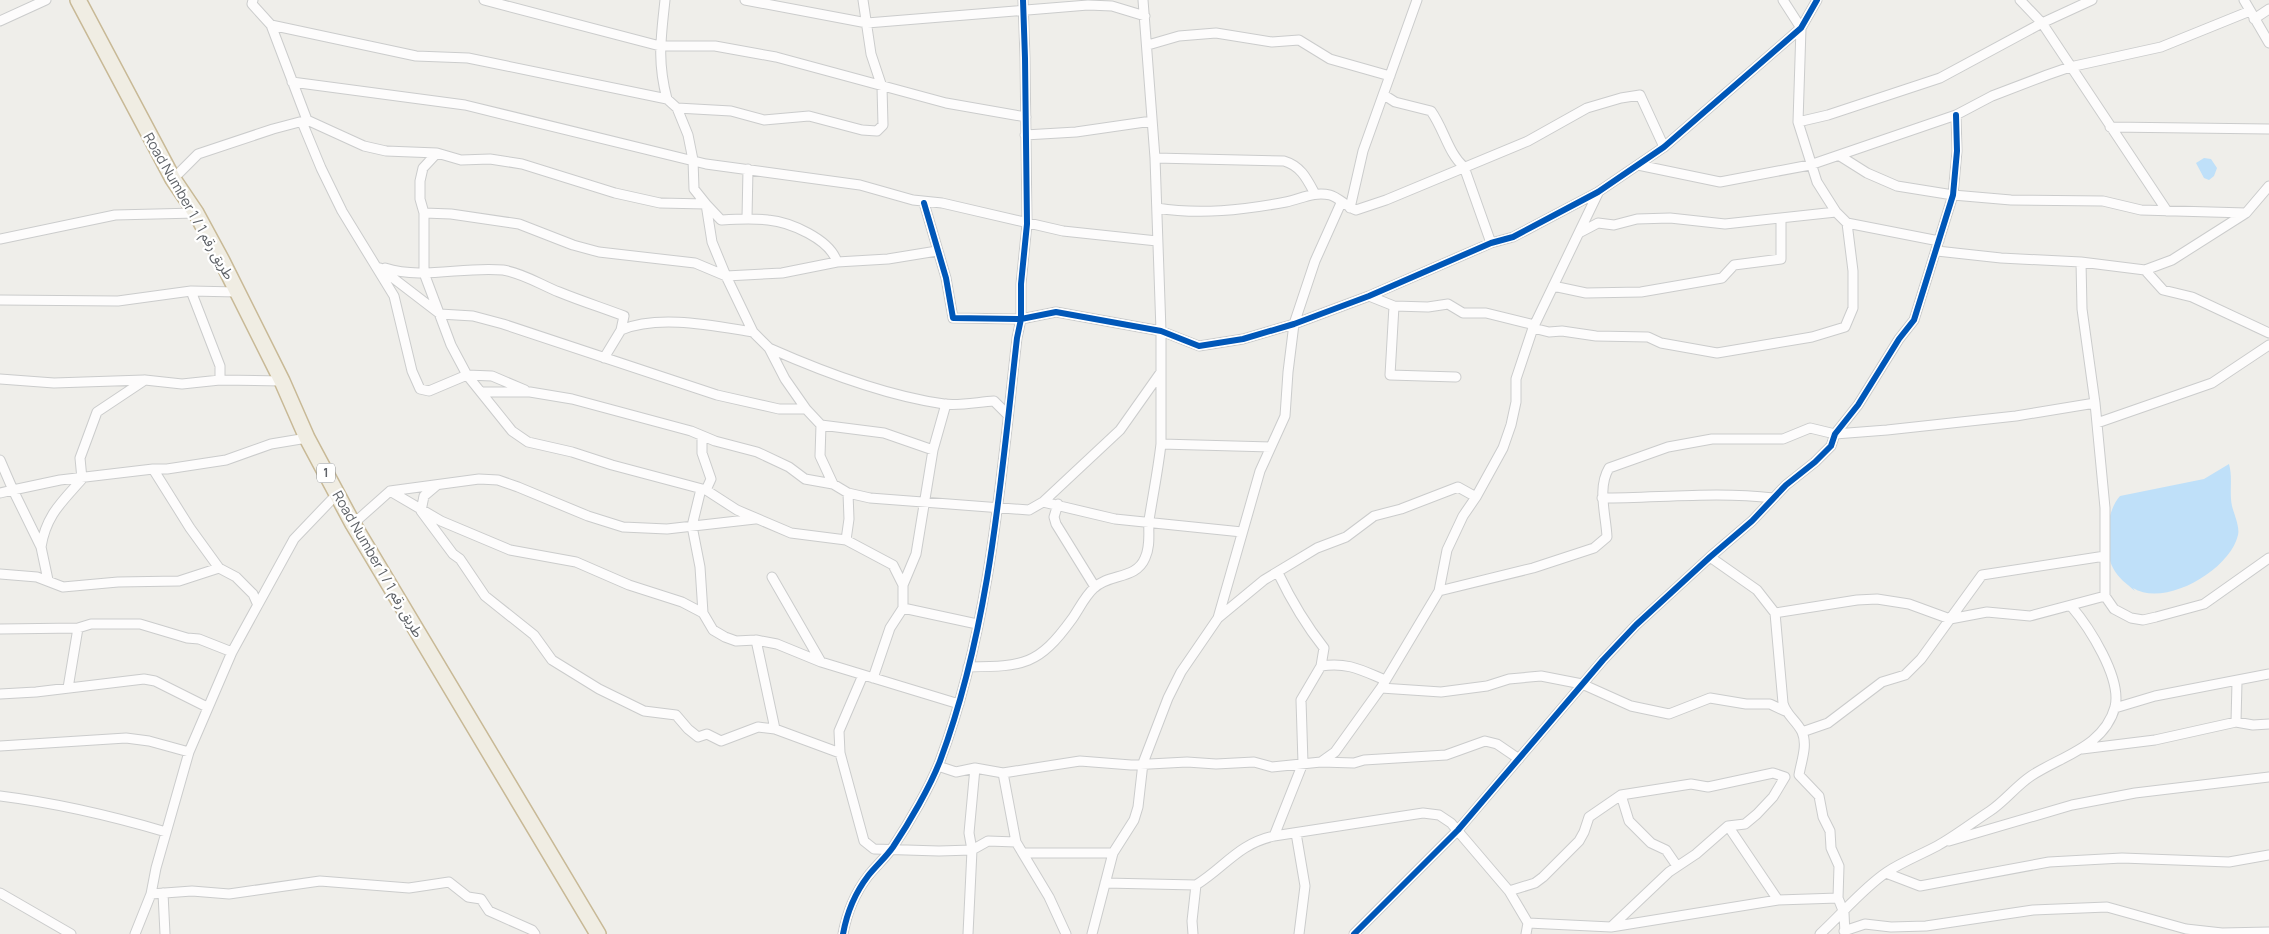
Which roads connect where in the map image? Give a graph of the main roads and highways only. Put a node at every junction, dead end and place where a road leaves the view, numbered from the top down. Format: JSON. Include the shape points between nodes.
{"nodes":[{"id":1,"x":78,"y":0,"type":"edge"},
{"id":2,"x":598,"y":934,"type":"edge"}],
"edges":[{"from":1,"to":2,"type":"highway","name":"Road Number 1 / طريق رقم 1","number":"1","via":[[172,179],[196,214],[237,292],[307,438],[353,524]]}]}
